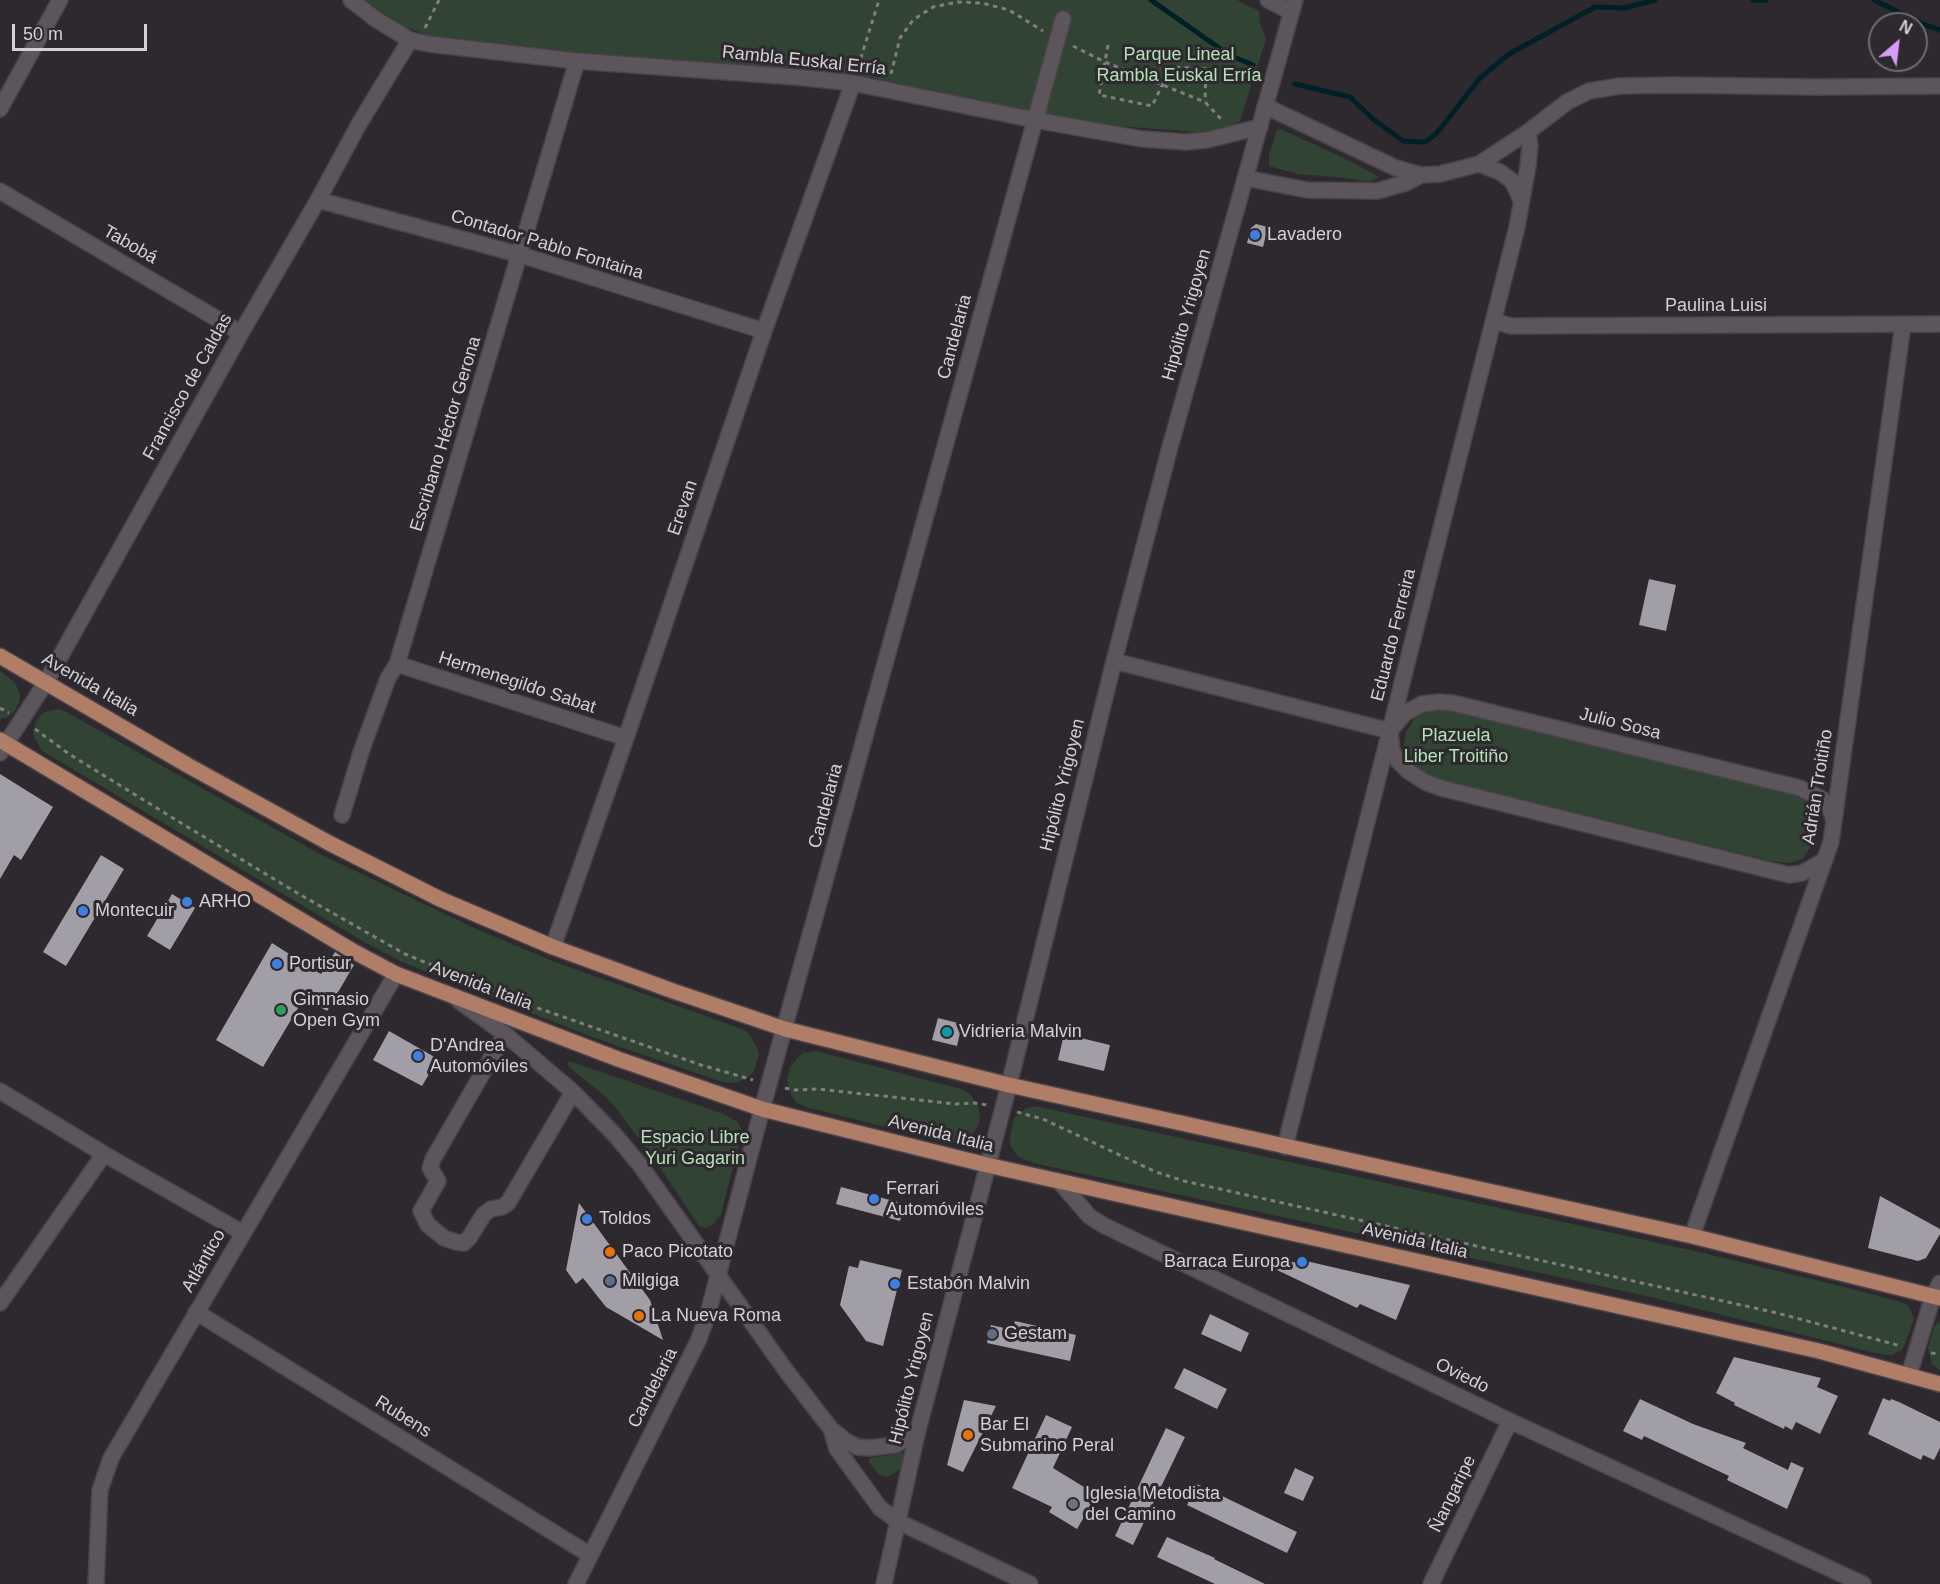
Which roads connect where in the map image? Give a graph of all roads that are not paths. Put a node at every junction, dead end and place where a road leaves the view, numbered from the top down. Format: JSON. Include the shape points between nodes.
{"nodes":[{"id":1,"x":60,"y":0,"type":"edge"},
{"id":2,"x":351,"y":0,"type":"edge"},
{"id":3,"x":1268,"y":0,"type":"edge"},
{"id":4,"x":1293,"y":6,"type":"edge"},
{"id":5,"x":1063,"y":19,"type":"dead end"},
{"id":6,"x":410,"y":39,"type":"junction"},
{"id":7,"x":577,"y":61,"type":"junction"},
{"id":8,"x":853,"y":83,"type":"junction"},
{"id":9,"x":1940,"y":86,"type":"edge"},
{"id":10,"x":1265,"y":106,"type":"junction"},
{"id":11,"x":0,"y":109,"type":"edge"},
{"id":12,"x":1035,"y":120,"type":"junction"},
{"id":13,"x":1260,"y":127,"type":"junction"},
{"id":14,"x":1528,"y":132,"type":"junction"},
{"id":15,"x":1479,"y":164,"type":"junction"},
{"id":16,"x":1421,"y":176,"type":"junction"},
{"id":17,"x":1245,"y":178,"type":"junction"},
{"id":18,"x":0,"y":191,"type":"edge"},
{"id":19,"x":318,"y":200,"type":"junction"},
{"id":20,"x":1521,"y":200,"type":"junction"},
{"id":21,"x":520,"y":255,"type":"junction"},
{"id":22,"x":1493,"y":321,"type":"junction"},
{"id":23,"x":1940,"y":324,"type":"edge"},
{"id":24,"x":1903,"y":325,"type":"junction"},
{"id":25,"x":764,"y":331,"type":"junction"},
{"id":26,"x":241,"y":333,"type":"junction"},
{"id":27,"x":0,"y":656,"type":"edge"},
{"id":28,"x":1114,"y":661,"type":"junction"},
{"id":29,"x":397,"y":664,"type":"junction"},
{"id":30,"x":46,"y":682,"type":"junction"},
{"id":31,"x":1390,"y":731,"type":"junction"},
{"id":32,"x":626,"y":738,"type":"junction"},
{"id":33,"x":2,"y":745,"type":"edge"},
{"id":34,"x":342,"y":815,"type":"dead end"},
{"id":35,"x":1834,"y":821,"type":"junction"},
{"id":36,"x":1825,"y":860,"type":"junction"},
{"id":37,"x":554,"y":947,"type":"junction"},
{"id":38,"x":396,"y":974,"type":"junction"},
{"id":39,"x":454,"y":997,"type":"junction"},
{"id":40,"x":785,"y":1029,"type":"junction"},
{"id":41,"x":505,"y":1034,"type":"junction"},
{"id":42,"x":1009,"y":1085,"type":"junction"},
{"id":43,"x":0,"y":1091,"type":"edge"},
{"id":44,"x":573,"y":1092,"type":"junction"},
{"id":45,"x":762,"y":1109,"type":"junction"},
{"id":46,"x":1285,"y":1147,"type":"junction"},
{"id":47,"x":104,"y":1154,"type":"junction"},
{"id":48,"x":987,"y":1165,"type":"junction"},
{"id":49,"x":1059,"y":1181,"type":"junction"},
{"id":50,"x":243,"y":1233,"type":"junction"},
{"id":51,"x":1692,"y":1236,"type":"junction"},
{"id":52,"x":718,"y":1273,"type":"junction"},
{"id":53,"x":1938,"y":1292,"type":"edge"},
{"id":54,"x":0,"y":1303,"type":"edge"},
{"id":55,"x":196,"y":1312,"type":"junction"},
{"id":56,"x":1910,"y":1375,"type":"junction"},
{"id":57,"x":1940,"y":1384,"type":"edge"},
{"id":58,"x":1510,"y":1421,"type":"junction"},
{"id":59,"x":831,"y":1429,"type":"junction"},
{"id":60,"x":917,"y":1434,"type":"junction"},
{"id":61,"x":899,"y":1522,"type":"junction"},
{"id":62,"x":590,"y":1555,"type":"junction"},
{"id":63,"x":96,"y":1584,"type":"edge"},
{"id":64,"x":576,"y":1584,"type":"edge"},
{"id":65,"x":884,"y":1584,"type":"edge"},
{"id":66,"x":1030,"y":1584,"type":"edge"},
{"id":67,"x":1431,"y":1584,"type":"edge"},
{"id":68,"x":1863,"y":1584,"type":"edge"}],
"edges":[{"from":1,"to":11,"type":"street"},
{"from":2,"to":6,"type":"street","name":"Rambla Euskal Erría"},
{"from":3,"to":4,"type":"street"},
{"from":4,"to":10,"type":"street","name":"Hipólito Yrigoyen"},
{"from":5,"to":12,"type":"street","name":"Candelaria"},
{"from":6,"to":7,"type":"street","name":"Rambla Euskal Erría"},
{"from":6,"to":19,"type":"street","name":"Francisco de Caldas"},
{"from":7,"to":8,"type":"street","name":"Rambla Euskal Erría"},
{"from":7,"to":21,"type":"street","name":"Escribano Héctor Gerona"},
{"from":8,"to":12,"type":"street","name":"Rambla Euskal Erría"},
{"from":8,"to":25,"type":"street","name":"Erevan"},
{"from":9,"to":14,"type":"street","via":[[1620,86],[1575,98]]},
{"from":10,"to":13,"type":"street","name":"Hipólito Yrigoyen"},
{"from":10,"to":16,"type":"street"},
{"from":12,"to":13,"type":"street","name":"Rambla Euskal Erría","via":[[1142,139],[1186,142]]},
{"from":12,"to":40,"type":"street","name":"Candelaria"},
{"from":13,"to":17,"type":"street","name":"Hipólito Yrigoyen"},
{"from":14,"to":15,"type":"street"},
{"from":14,"to":20,"type":"street","name":"Eduardo Ferreira","via":[[1530,145]]},
{"from":15,"to":16,"type":"street"},
{"from":15,"to":20,"type":"street","via":[[1512,181]]},
{"from":16,"to":17,"type":"street","via":[[1377,191],[1306,190]]},
{"from":17,"to":28,"type":"street","name":"Hipólito Yrigoyen"},
{"from":18,"to":26,"type":"street","name":"Tabobá"},
{"from":19,"to":21,"type":"street","name":"Contador Pablo Fontaina"},
{"from":19,"to":26,"type":"street","name":"Francisco de Caldas"},
{"from":20,"to":22,"type":"street","name":"Eduardo Ferreira"},
{"from":21,"to":25,"type":"street","name":"Contador Pablo Fontaina"},
{"from":21,"to":29,"type":"street","name":"Escribano Héctor Gerona"},
{"from":22,"to":24,"type":"street","name":"Paulina Luisi","via":[[1511,326]]},
{"from":22,"to":31,"type":"street","name":"Eduardo Ferreira"},
{"from":23,"to":24,"type":"street","name":"Paulina Luisi"},
{"from":24,"to":35,"type":"street","name":"Adrián Troitiño"},
{"from":25,"to":32,"type":"street","name":"Erevan"},
{"from":26,"to":30,"type":"street","name":"Francisco de Caldas"},
{"from":27,"to":30,"type":"main road","name":"Avenida Italia"},
{"from":28,"to":31,"type":"street"},
{"from":28,"to":42,"type":"street","name":"Hipólito Yrigoyen"},
{"from":29,"to":32,"type":"street","name":"Hermenegildo Sabat"},
{"from":29,"to":34,"type":"street","name":"Escribano Héctor Gerona","via":[[388,678]]},
{"from":30,"to":33,"type":"street","name":"Francisco de Caldas"},
{"from":30,"to":37,"type":"main road","name":"Avenida Italia","via":[[328,843],[440,899]]},
{"from":31,"to":35,"type":"street","name":"Julio Sosa","via":[[1405,713],[1422,704],[1453,703],[1800,788],[1822,799]]},
{"from":31,"to":36,"type":"street","via":[[1392,751],[1398,761],[1425,782],[1441,788],[1789,875],[1802,873]]},
{"from":31,"to":46,"type":"street","name":"Eduardo Ferreira"},
{"from":32,"to":37,"type":"street","name":"Erevan"},
{"from":33,"to":38,"type":"main road","name":"Avenida Italia"},
{"from":35,"to":36,"type":"street","name":"Adrián Troitiño"},
{"from":36,"to":51,"type":"street","name":"Adrián Troitiño"},
{"from":37,"to":40,"type":"main road","name":"Avenida Italia"},
{"from":38,"to":39,"type":"main road","name":"Avenida Italia"},
{"from":38,"to":50,"type":"street","name":"Atlántico"},
{"from":39,"to":41,"type":"street"},
{"from":39,"to":45,"type":"main road","name":"Avenida Italia"},
{"from":40,"to":42,"type":"main road","name":"Avenida Italia"},
{"from":40,"to":45,"type":"street","name":"Candelaria"},
{"from":41,"to":44,"type":"street"},
{"from":41,"to":44,"type":"street","via":[[433,1159],[430,1168],[438,1181],[422,1211],[428,1225],[456,1242],[464,1243],[470,1238],[484,1214],[508,1203]]},
{"from":42,"to":46,"type":"main road","name":"Avenida Italia"},
{"from":42,"to":48,"type":"street","name":"Hipólito Yrigoyen"},
{"from":43,"to":47,"type":"street"},
{"from":44,"to":52,"type":"street","via":[[640,1165]]},
{"from":45,"to":48,"type":"main road","name":"Avenida Italia"},
{"from":45,"to":52,"type":"street","name":"Candelaria"},
{"from":46,"to":51,"type":"main road","name":"Avenida Italia"},
{"from":47,"to":50,"type":"street"},
{"from":47,"to":54,"type":"street"},
{"from":48,"to":49,"type":"main road","name":"Avenida Italia"},
{"from":48,"to":60,"type":"street","name":"Hipólito Yrigoyen"},
{"from":49,"to":56,"type":"main road","name":"Avenida Italia","via":[[1807,1348]]},
{"from":49,"to":58,"type":"street","name":"Oviedo","via":[[1089,1216],[1103,1225]]},
{"from":50,"to":55,"type":"street","name":"Atlántico"},
{"from":51,"to":53,"type":"main road","name":"Avenida Italia"},
{"from":52,"to":59,"type":"street"},
{"from":52,"to":62,"type":"street","name":"Candelaria","via":[[698,1341]]},
{"from":53,"to":56,"type":"street"},
{"from":55,"to":62,"type":"street","name":"Rubens"},
{"from":55,"to":63,"type":"street","name":"Atlántico","via":[[111,1458],[100,1490]]},
{"from":56,"to":57,"type":"main road","name":"Avenida Italia"},
{"from":58,"to":67,"type":"street","name":"Ñangaripe"},
{"from":58,"to":68,"type":"street","name":"Oviedo"},
{"from":59,"to":60,"type":"street","via":[[857,1447],[869,1448],[895,1445]]},
{"from":59,"to":61,"type":"street","via":[[837,1449],[880,1508]]},
{"from":60,"to":61,"type":"street","name":"Hipólito Yrigoyen"},
{"from":61,"to":65,"type":"street","name":"Hipólito Yrigoyen"},
{"from":61,"to":66,"type":"street"},
{"from":62,"to":64,"type":"street","name":"Candelaria"}]}
